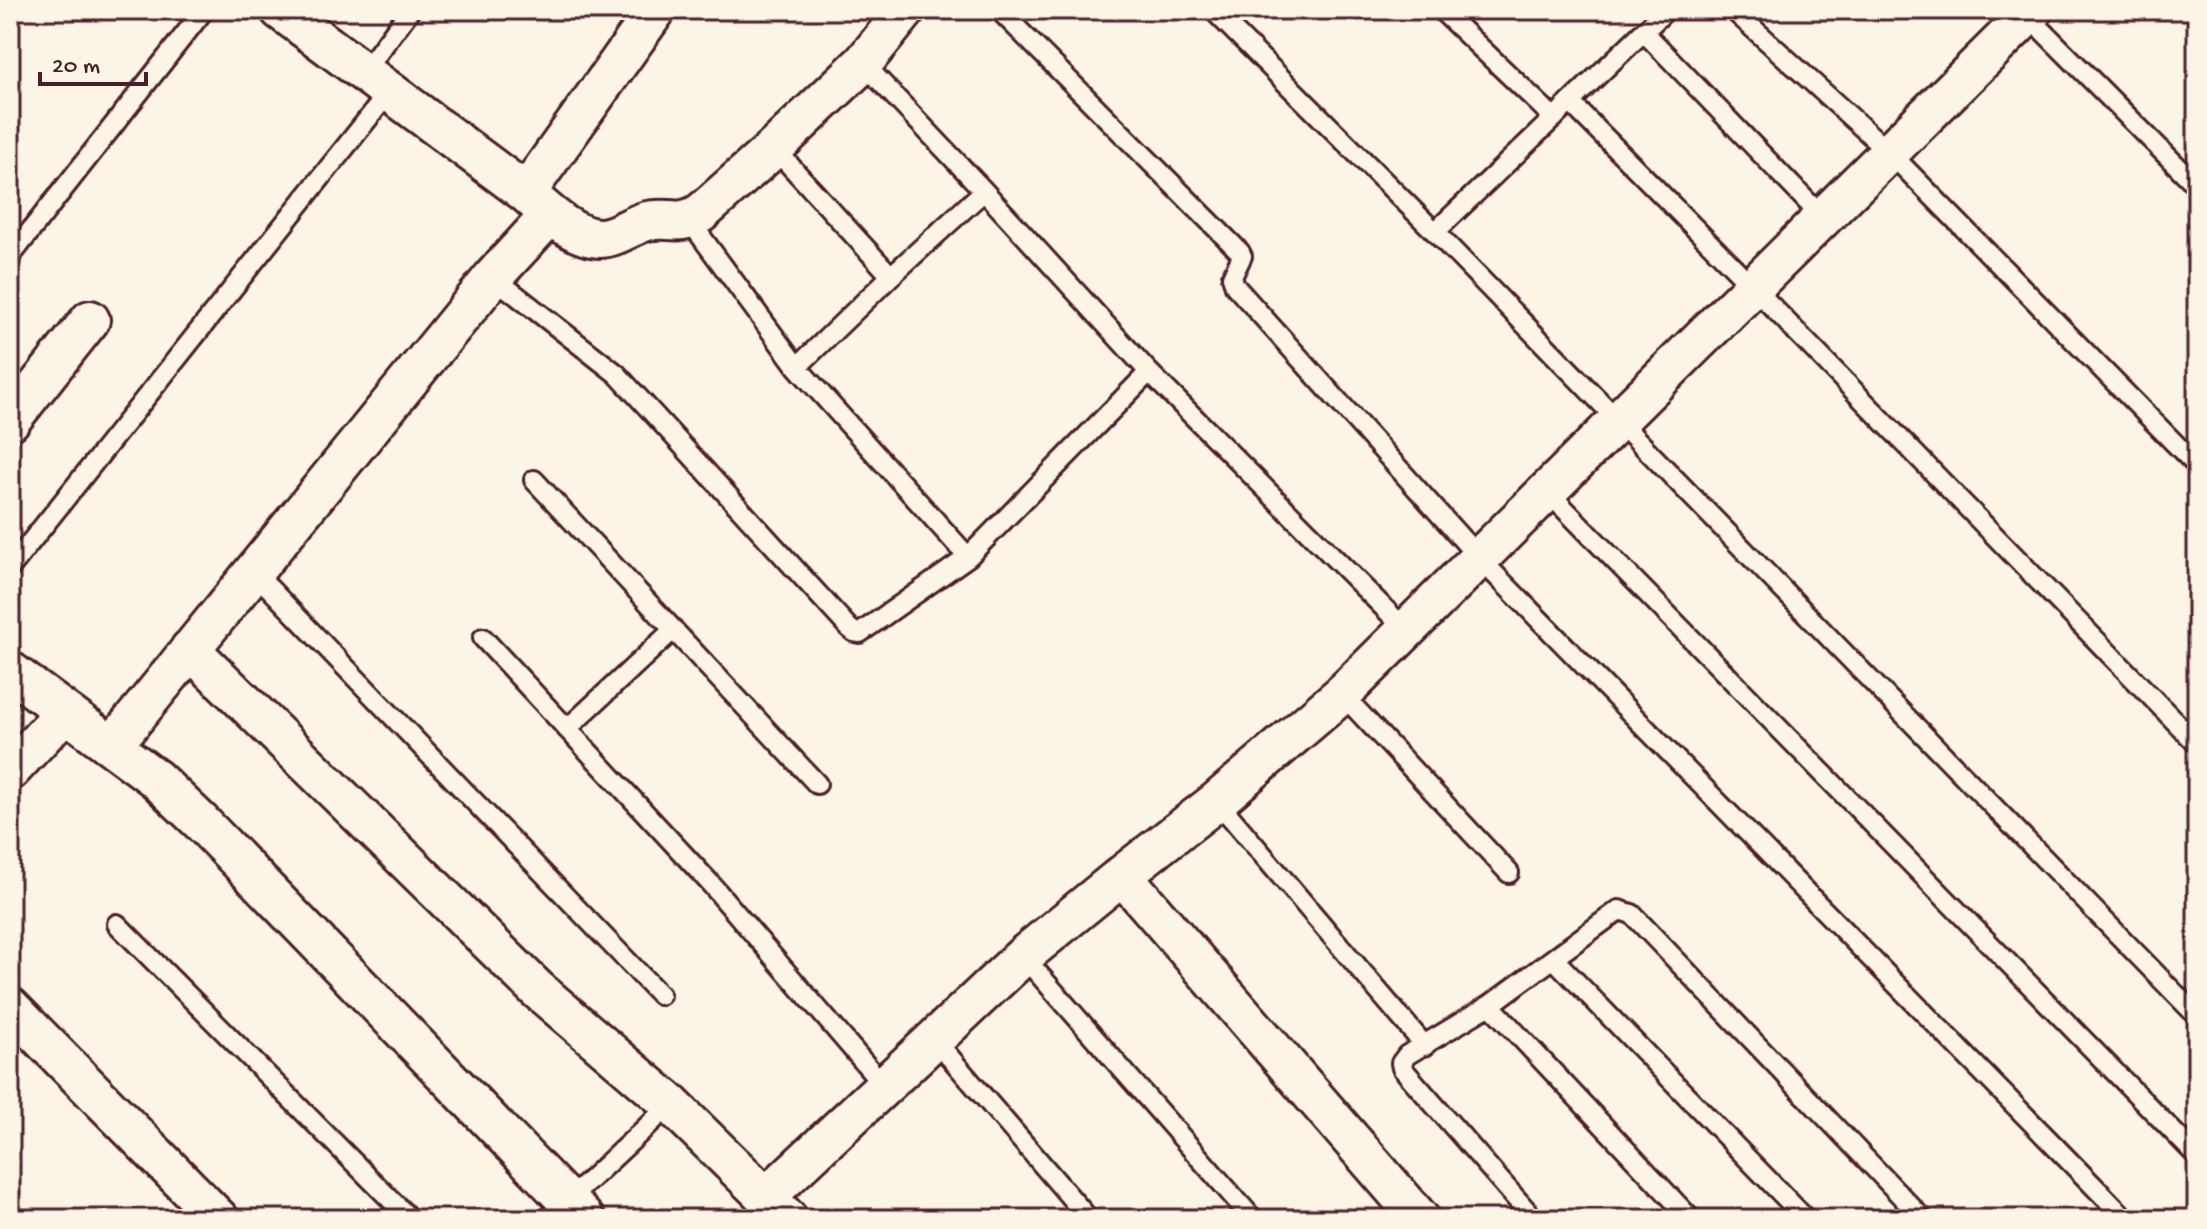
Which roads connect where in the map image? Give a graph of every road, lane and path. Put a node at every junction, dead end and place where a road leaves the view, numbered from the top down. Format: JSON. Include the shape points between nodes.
{"nodes":[{"id":1,"x":204,"y":10,"type":"edge"},
{"id":2,"x":280,"y":10,"type":"edge"},
{"id":3,"x":410,"y":10,"type":"edge"},
{"id":4,"x":656,"y":10,"type":"edge"},
{"id":5,"x":906,"y":10,"type":"edge"},
{"id":6,"x":999,"y":10,"type":"edge"},
{"id":7,"x":1213,"y":10,"type":"edge"},
{"id":8,"x":1441,"y":10,"type":"edge"},
{"id":9,"x":1666,"y":10,"type":"edge"},
{"id":10,"x":1733,"y":10,"type":"edge"},
{"id":11,"x":2028,"y":12,"type":"edge"},
{"id":12,"x":1644,"y":32,"type":"junction"},
{"id":13,"x":863,"y":63,"type":"junction"},
{"id":14,"x":377,"y":82,"type":"junction"},
{"id":15,"x":1570,"y":102,"type":"junction"},
{"id":16,"x":1554,"y":118,"type":"junction"},
{"id":17,"x":774,"y":148,"type":"junction"},
{"id":18,"x":1889,"y":152,"type":"junction"},
{"id":19,"x":2197,"y":186,"type":"edge"},
{"id":20,"x":984,"y":191,"type":"junction"},
{"id":21,"x":538,"y":204,"type":"junction"},
{"id":22,"x":1823,"y":218,"type":"junction"},
{"id":23,"x":689,"y":220,"type":"junction"},
{"id":24,"x":1435,"y":232,"type":"junction"},
{"id":25,"x":10,"y":257,"type":"edge"},
{"id":26,"x":891,"y":276,"type":"junction"},
{"id":27,"x":493,"y":277,"type":"junction"},
{"id":28,"x":1753,"y":287,"type":"junction"},
{"id":29,"x":90,"y":320,"type":"dead end"},
{"id":30,"x":797,"y":367,"type":"junction"},
{"id":31,"x":1149,"y":372,"type":"junction"},
{"id":32,"x":10,"y":421,"type":"edge"},
{"id":33,"x":1617,"y":421,"type":"junction"},
{"id":34,"x":2197,"y":466,"type":"edge"},
{"id":35,"x":534,"y":480,"type":"dead end"},
{"id":36,"x":1547,"y":491,"type":"junction"},
{"id":37,"x":968,"y":557,"type":"junction"},
{"id":38,"x":1479,"y":558,"type":"junction"},
{"id":39,"x":10,"y":568,"type":"edge"},
{"id":40,"x":253,"y":571,"type":"junction"},
{"id":41,"x":673,"y":630,"type":"junction"},
{"id":42,"x":1406,"y":630,"type":"junction"},
{"id":43,"x":483,"y":638,"type":"dead end"},
{"id":44,"x":190,"y":649,"type":"junction"},
{"id":45,"x":10,"y":671,"type":"edge"},
{"id":46,"x":1342,"y":694,"type":"junction"},
{"id":47,"x":65,"y":712,"type":"junction"},
{"id":48,"x":567,"y":729,"type":"junction"},
{"id":49,"x":2197,"y":744,"type":"edge"},
{"id":50,"x":112,"y":746,"type":"junction"},
{"id":51,"x":10,"y":771,"type":"edge"},
{"id":52,"x":817,"y":784,"type":"dead end"},
{"id":53,"x":1217,"y":801,"type":"junction"},
{"id":54,"x":1509,"y":873,"type":"dead end"},
{"id":55,"x":1122,"y":875,"type":"junction"},
{"id":56,"x":117,"y":924,"type":"dead end"},
{"id":57,"x":1023,"y":956,"type":"junction"},
{"id":58,"x":1554,"y":959,"type":"junction"},
{"id":59,"x":660,"y":995,"type":"dead end"},
{"id":60,"x":1490,"y":1005,"type":"junction"},
{"id":61,"x":10,"y":1007,"type":"edge"},
{"id":62,"x":2197,"y":1016,"type":"edge"},
{"id":63,"x":935,"y":1040,"type":"junction"},
{"id":64,"x":1425,"y":1046,"type":"junction"},
{"id":65,"x":885,"y":1087,"type":"junction"},
{"id":66,"x":671,"y":1104,"type":"junction"},
{"id":67,"x":2197,"y":1156,"type":"edge"},
{"id":68,"x":777,"y":1208,"type":"edge"},
{"id":69,"x":566,"y":1213,"type":"edge"},
{"id":70,"x":219,"y":1219,"type":"edge"},
{"id":71,"x":410,"y":1219,"type":"edge"},
{"id":72,"x":1089,"y":1219,"type":"edge"},
{"id":73,"x":1253,"y":1219,"type":"edge"},
{"id":74,"x":1420,"y":1219,"type":"edge"},
{"id":75,"x":1534,"y":1219,"type":"edge"},
{"id":76,"x":1691,"y":1219,"type":"edge"},
{"id":77,"x":1806,"y":1219,"type":"edge"},
{"id":78,"x":1923,"y":1219,"type":"edge"},
{"id":79,"x":2126,"y":1219,"type":"edge"}],
"edges":[{"from":1,"to":25,"type":"lane"},
{"from":2,"to":14,"type":"street"},
{"from":3,"to":14,"type":"lane"},
{"from":4,"to":21,"type":"street"},
{"from":5,"to":13,"type":"street"},
{"from":6,"to":38,"type":"lane","via":[[1240,252],[1232,277],[1235,286]]},
{"from":7,"to":24,"type":"lane"},
{"from":8,"to":16,"type":"lane"},
{"from":9,"to":12,"type":"lane"},
{"from":10,"to":18,"type":"lane"},
{"from":11,"to":18,"type":"street"},
{"from":11,"to":19,"type":"lane"},
{"from":12,"to":15,"type":"lane"},
{"from":12,"to":22,"type":"lane"},
{"from":13,"to":17,"type":"street"},
{"from":13,"to":20,"type":"lane"},
{"from":14,"to":21,"type":"street"},
{"from":14,"to":39,"type":"lane"},
{"from":15,"to":16,"type":"lane"},
{"from":15,"to":28,"type":"lane"},
{"from":16,"to":24,"type":"lane"},
{"from":17,"to":23,"type":"street"},
{"from":17,"to":26,"type":"lane"},
{"from":18,"to":22,"type":"street"},
{"from":18,"to":34,"type":"lane"},
{"from":20,"to":26,"type":"lane"},
{"from":20,"to":31,"type":"lane"},
{"from":21,"to":23,"type":"street","via":[[577,232],[600,238],[644,221]]},
{"from":21,"to":27,"type":"street"},
{"from":22,"to":28,"type":"street"},
{"from":23,"to":30,"type":"lane"},
{"from":24,"to":33,"type":"lane"},
{"from":26,"to":30,"type":"lane"},
{"from":27,"to":37,"type":"lane","via":[[617,374],[854,632],[867,631]]},
{"from":27,"to":40,"type":"street"},
{"from":28,"to":33,"type":"street"},
{"from":28,"to":49,"type":"lane"},
{"from":29,"to":32,"type":"street"},
{"from":30,"to":37,"type":"lane"},
{"from":31,"to":37,"type":"lane"},
{"from":31,"to":42,"type":"lane"},
{"from":33,"to":36,"type":"street"},
{"from":33,"to":62,"type":"lane"},
{"from":35,"to":41,"type":"lane"},
{"from":36,"to":38,"type":"street"},
{"from":36,"to":67,"type":"lane"},
{"from":38,"to":42,"type":"street"},
{"from":38,"to":79,"type":"lane"},
{"from":40,"to":44,"type":"street"},
{"from":40,"to":59,"type":"lane"},
{"from":41,"to":48,"type":"lane"},
{"from":41,"to":52,"type":"lane"},
{"from":42,"to":46,"type":"street"},
{"from":43,"to":48,"type":"lane"},
{"from":44,"to":50,"type":"street"},
{"from":44,"to":66,"type":"street","via":[[538,990]]},
{"from":45,"to":47,"type":"street"},
{"from":46,"to":53,"type":"street"},
{"from":46,"to":54,"type":"lane"},
{"from":47,"to":50,"type":"street"},
{"from":47,"to":51,"type":"street"},
{"from":48,"to":65,"type":"lane","via":[[710,883]]},
{"from":50,"to":69,"type":"street","via":[[201,822]]},
{"from":53,"to":55,"type":"street"},
{"from":53,"to":64,"type":"lane"},
{"from":55,"to":57,"type":"street"},
{"from":55,"to":74,"type":"street"},
{"from":56,"to":71,"type":"lane"},
{"from":57,"to":63,"type":"street"},
{"from":57,"to":73,"type":"lane"},
{"from":58,"to":60,"type":"lane"},
{"from":58,"to":77,"type":"lane"},
{"from":58,"to":78,"type":"lane","via":[[1619,910],[1632,914]]},
{"from":60,"to":64,"type":"lane"},
{"from":60,"to":76,"type":"lane"},
{"from":61,"to":70,"type":"street"},
{"from":63,"to":65,"type":"street"},
{"from":63,"to":72,"type":"lane"},
{"from":64,"to":75,"type":"lane","via":[[1407,1055],[1402,1068]]},
{"from":65,"to":68,"type":"street"},
{"from":66,"to":68,"type":"street"},
{"from":66,"to":69,"type":"lane"}]}
